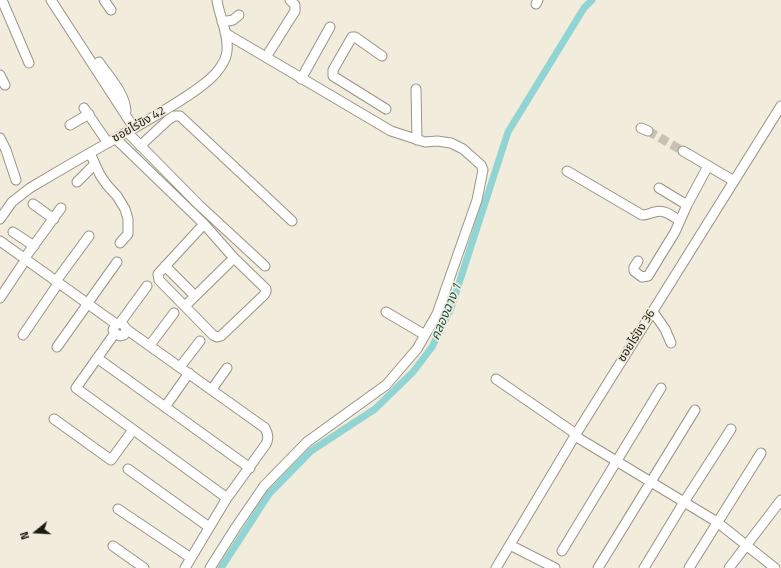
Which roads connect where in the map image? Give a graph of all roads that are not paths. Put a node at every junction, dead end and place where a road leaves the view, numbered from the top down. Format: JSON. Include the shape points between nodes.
{"nodes":[{"id":1,"x":2,"y":0,"type":"edge"},
{"id":2,"x":51,"y":0,"type":"edge"},
{"id":3,"x":58,"y":0,"type":"edge"},
{"id":4,"x":104,"y":0,"type":"edge"},
{"id":5,"x":217,"y":0,"type":"edge"},
{"id":6,"x":290,"y":0,"type":"edge"},
{"id":7,"x":111,"y":10,"type":"dead end"},
{"id":8,"x":239,"y":15,"type":"dead end"},
{"id":9,"x":222,"y":22,"type":"junction"},
{"id":10,"x":330,"y":27,"type":"dead end"},
{"id":11,"x":225,"y":34,"type":"junction"},
{"id":12,"x":382,"y":56,"type":"dead end"},
{"id":13,"x":266,"y":58,"type":"junction"},
{"id":14,"x":29,"y":63,"type":"dead end"},
{"id":15,"x":0,"y":75,"type":"edge"},
{"id":16,"x":301,"y":78,"type":"junction"},
{"id":17,"x":5,"y":85,"type":"dead end"},
{"id":18,"x":416,"y":89,"type":"dead end"},
{"id":19,"x":366,"y":98,"type":"junction"},
{"id":20,"x":781,"y":106,"type":"edge"},
{"id":21,"x":386,"y":110,"type":"dead end"},
{"id":22,"x":357,"y":111,"type":"junction"},
{"id":23,"x":126,"y":115,"type":"junction"},
{"id":24,"x":70,"y":124,"type":"dead end"},
{"id":25,"x":130,"y":130,"type":"junction"},
{"id":26,"x":0,"y":138,"type":"edge"},
{"id":27,"x":417,"y":140,"type":"junction"},
{"id":28,"x":112,"y":141,"type":"junction"},
{"id":29,"x":140,"y":146,"type":"junction"},
{"id":30,"x":683,"y":151,"type":"tunnel mouth"},
{"id":31,"x":90,"y":153,"type":"junction"},
{"id":32,"x":95,"y":164,"type":"junction"},
{"id":33,"x":708,"y":166,"type":"junction"},
{"id":34,"x":567,"y":171,"type":"dead end"},
{"id":35,"x":16,"y":180,"type":"dead end"},
{"id":36,"x":734,"y":181,"type":"junction"},
{"id":37,"x":77,"y":182,"type":"dead end"},
{"id":38,"x":659,"y":188,"type":"dead end"},
{"id":39,"x":33,"y":204,"type":"dead end"},
{"id":40,"x":686,"y":205,"type":"junction"},
{"id":41,"x":61,"y":208,"type":"dead end"},
{"id":42,"x":54,"y":218,"type":"junction"},
{"id":43,"x":0,"y":219,"type":"edge"},
{"id":44,"x":292,"y":221,"type":"dead end"},
{"id":45,"x":680,"y":221,"type":"junction"},
{"id":46,"x":204,"y":224,"type":"junction"},
{"id":47,"x":13,"y":232,"type":"dead end"},
{"id":48,"x":89,"y":236,"type":"dead end"},
{"id":49,"x":0,"y":241,"type":"edge"},
{"id":50,"x":120,"y":243,"type":"dead end"},
{"id":51,"x":34,"y":246,"type":"junction"},
{"id":52,"x":0,"y":249,"type":"edge"},
{"id":53,"x":234,"y":258,"type":"junction"},
{"id":54,"x":638,"y":261,"type":"dead end"},
{"id":55,"x":23,"y":262,"type":"junction"},
{"id":56,"x":117,"y":262,"type":"dead end"},
{"id":57,"x":165,"y":266,"type":"junction"},
{"id":58,"x":265,"y":266,"type":"dead end"},
{"id":59,"x":56,"y":285,"type":"junction"},
{"id":60,"x":147,"y":286,"type":"dead end"},
{"id":61,"x":195,"y":296,"type":"junction"},
{"id":62,"x":0,"y":298,"type":"edge"},
{"id":63,"x":86,"y":306,"type":"junction"},
{"id":64,"x":185,"y":306,"type":"junction"},
{"id":65,"x":386,"y":312,"type":"dead end"},
{"id":66,"x":652,"y":312,"type":"junction"},
{"id":67,"x":174,"y":313,"type":"dead end"},
{"id":68,"x":118,"y":328,"type":"junction"},
{"id":69,"x":23,"y":335,"type":"dead end"},
{"id":70,"x":425,"y":335,"type":"junction"},
{"id":71,"x":200,"y":341,"type":"dead end"},
{"id":72,"x":671,"y":343,"type":"dead end"},
{"id":73,"x":150,"y":346,"type":"junction"},
{"id":74,"x":57,"y":347,"type":"dead end"},
{"id":75,"x":97,"y":358,"type":"junction"},
{"id":76,"x":180,"y":367,"type":"junction"},
{"id":77,"x":227,"y":368,"type":"dead end"},
{"id":78,"x":189,"y":373,"type":"junction"},
{"id":79,"x":496,"y":379,"type":"dead end"},
{"id":80,"x":661,"y":388,"type":"dead end"},
{"id":81,"x":212,"y":389,"type":"junction"},
{"id":82,"x":165,"y":406,"type":"junction"},
{"id":83,"x":695,"y":410,"type":"dead end"},
{"id":84,"x":54,"y":419,"type":"dead end"},
{"id":85,"x":731,"y":429,"type":"dead end"},
{"id":86,"x":133,"y":430,"type":"junction"},
{"id":87,"x":576,"y":435,"type":"junction"},
{"id":88,"x":761,"y":453,"type":"dead end"},
{"id":89,"x":616,"y":461,"type":"junction"},
{"id":90,"x":250,"y":468,"type":"junction"},
{"id":91,"x":128,"y":469,"type":"dead end"},
{"id":92,"x":651,"y":482,"type":"junction"},
{"id":93,"x":227,"y":498,"type":"junction"},
{"id":94,"x":781,"y":500,"type":"edge"},
{"id":95,"x":684,"y":502,"type":"junction"},
{"id":96,"x":118,"y":509,"type":"dead end"},
{"id":97,"x":717,"y":522,"type":"junction"},
{"id":98,"x":209,"y":527,"type":"junction"},
{"id":99,"x":510,"y":544,"type":"junction"},
{"id":100,"x":747,"y":545,"type":"junction"},
{"id":101,"x":113,"y":546,"type":"dead end"},
{"id":102,"x":562,"y":551,"type":"dead end"},
{"id":103,"x":191,"y":558,"type":"junction"},
{"id":104,"x":781,"y":562,"type":"edge"},
{"id":105,"x":549,"y":567,"type":"edge"},
{"id":106,"x":144,"y":568,"type":"edge"},
{"id":107,"x":185,"y":568,"type":"edge"},
{"id":108,"x":210,"y":568,"type":"edge"},
{"id":109,"x":496,"y":568,"type":"edge"},
{"id":110,"x":598,"y":568,"type":"edge"},
{"id":111,"x":644,"y":568,"type":"edge"},
{"id":112,"x":689,"y":568,"type":"edge"},
{"id":113,"x":729,"y":568,"type":"edge"},
{"id":114,"x":776,"y":568,"type":"edge"}],
"edges":[{"from":1,"to":14,"type":"street"},
{"from":2,"to":23,"type":"street"},
{"from":3,"to":23,"type":"street","via":[[121,94]]},
{"from":4,"to":7,"type":"street"},
{"from":5,"to":9,"type":"street","name":"ซอยไร่ขิง 42"},
{"from":6,"to":13,"type":"street","via":[[295,5],[295,11]]},
{"from":8,"to":9,"type":"street","via":[[233,20]]},
{"from":9,"to":11,"type":"street","name":"ซอยไร่ขิง 42"},
{"from":10,"to":16,"type":"street"},
{"from":11,"to":13,"type":"street"},
{"from":11,"to":25,"type":"street","name":"ซอยไร่ขิง 42","via":[[227,51],[224,60],[211,78],[184,98]]},
{"from":12,"to":19,"type":"street","via":[[352,37],[333,70],[333,76]]},
{"from":13,"to":16,"type":"street"},
{"from":15,"to":17,"type":"street"},
{"from":16,"to":22,"type":"street"},
{"from":18,"to":27,"type":"street"},
{"from":19,"to":21,"type":"street"},
{"from":19,"to":22,"type":"street"},
{"from":20,"to":36,"type":"street","name":"ซอยไร่ขิง 36"},
{"from":22,"to":27,"type":"street","via":[[391,131]]},
{"from":23,"to":25,"type":"street"},
{"from":24,"to":28,"type":"street","via":[[86,111]]},
{"from":25,"to":28,"type":"street","name":"ซอยไร่ขิง 42"},
{"from":25,"to":29,"type":"street"},
{"from":26,"to":35,"type":"street"},
{"from":27,"to":70,"type":"street","via":[[451,143],[471,155],[483,170],[477,200],[437,314]]},
{"from":28,"to":31,"type":"street","name":"ซอยไร่ขิง 42"},
{"from":28,"to":46,"type":"street"},
{"from":29,"to":44,"type":"street","via":[[168,120],[180,116]]},
{"from":29,"to":58,"type":"street"},
{"from":30,"to":33,"type":"street"},
{"from":31,"to":32,"type":"street"},
{"from":31,"to":43,"type":"street","name":"ซอยไร่ขิง 42","via":[[19,196]]},
{"from":32,"to":37,"type":"street"},
{"from":32,"to":50,"type":"street","via":[[106,185],[117,196],[128,219],[128,234]]},
{"from":33,"to":36,"type":"street"},
{"from":33,"to":40,"type":"street"},
{"from":34,"to":45,"type":"street","via":[[642,215],[662,211]]},
{"from":36,"to":66,"type":"street","name":"ซอยไร่ขิง 36"},
{"from":38,"to":40,"type":"street"},
{"from":39,"to":42,"type":"street"},
{"from":40,"to":45,"type":"street"},
{"from":41,"to":42,"type":"street"},
{"from":42,"to":51,"type":"street"},
{"from":45,"to":54,"type":"street","via":[[648,276],[642,277],[634,271]]},
{"from":46,"to":53,"type":"street"},
{"from":46,"to":57,"type":"street"},
{"from":47,"to":51,"type":"street"},
{"from":48,"to":59,"type":"street"},
{"from":49,"to":55,"type":"street"},
{"from":51,"to":55,"type":"street"},
{"from":52,"to":55,"type":"street"},
{"from":53,"to":61,"type":"street"},
{"from":53,"to":64,"type":"street","via":[[264,286],[264,296],[217,337]]},
{"from":55,"to":59,"type":"street"},
{"from":55,"to":62,"type":"street"},
{"from":56,"to":63,"type":"street"},
{"from":57,"to":61,"type":"street"},
{"from":57,"to":64,"type":"street","via":[[158,274],[159,280]]},
{"from":59,"to":63,"type":"street"},
{"from":59,"to":69,"type":"street"},
{"from":60,"to":68,"type":"street"},
{"from":61,"to":64,"type":"street"},
{"from":63,"to":68,"type":"street"},
{"from":63,"to":74,"type":"street"},
{"from":65,"to":70,"type":"street"},
{"from":66,"to":72,"type":"street","via":[[665,329]]},
{"from":66,"to":87,"type":"street","name":"ซอยไร่ขิง 36"},
{"from":67,"to":73,"type":"street"},
{"from":68,"to":73,"type":"street"},
{"from":68,"to":75,"type":"street"},
{"from":70,"to":108,"type":"street","via":[[417,349],[386,386],[303,446],[264,486]]},
{"from":71,"to":76,"type":"street"},
{"from":73,"to":76,"type":"street"},
{"from":75,"to":82,"type":"street"},
{"from":75,"to":86,"type":"street","via":[[76,388]]},
{"from":76,"to":78,"type":"street"},
{"from":77,"to":81,"type":"street"},
{"from":78,"to":81,"type":"street"},
{"from":78,"to":82,"type":"street"},
{"from":79,"to":87,"type":"street"},
{"from":80,"to":89,"type":"street"},
{"from":81,"to":90,"type":"street","via":[[265,428],[268,438],[266,444]]},
{"from":82,"to":90,"type":"street"},
{"from":83,"to":92,"type":"street"},
{"from":84,"to":86,"type":"street","via":[[112,460]]},
{"from":85,"to":95,"type":"street"},
{"from":86,"to":93,"type":"street"},
{"from":87,"to":89,"type":"street"},
{"from":87,"to":99,"type":"street","name":"ซอยไร่ขิง 36"},
{"from":88,"to":97,"type":"street"},
{"from":89,"to":92,"type":"street"},
{"from":89,"to":102,"type":"street"},
{"from":90,"to":93,"type":"street"},
{"from":91,"to":98,"type":"street"},
{"from":92,"to":95,"type":"street"},
{"from":92,"to":110,"type":"street"},
{"from":93,"to":98,"type":"street"},
{"from":94,"to":100,"type":"street"},
{"from":95,"to":97,"type":"street"},
{"from":95,"to":111,"type":"street"},
{"from":96,"to":103,"type":"street"},
{"from":97,"to":100,"type":"street"},
{"from":97,"to":112,"type":"street"},
{"from":98,"to":103,"type":"street"},
{"from":99,"to":105,"type":"street"},
{"from":99,"to":109,"type":"street","name":"ซอยไร่ขิง 36"},
{"from":100,"to":113,"type":"street"},
{"from":100,"to":114,"type":"street"},
{"from":101,"to":106,"type":"street"},
{"from":103,"to":107,"type":"street"},
{"from":104,"to":114,"type":"street"}]}
